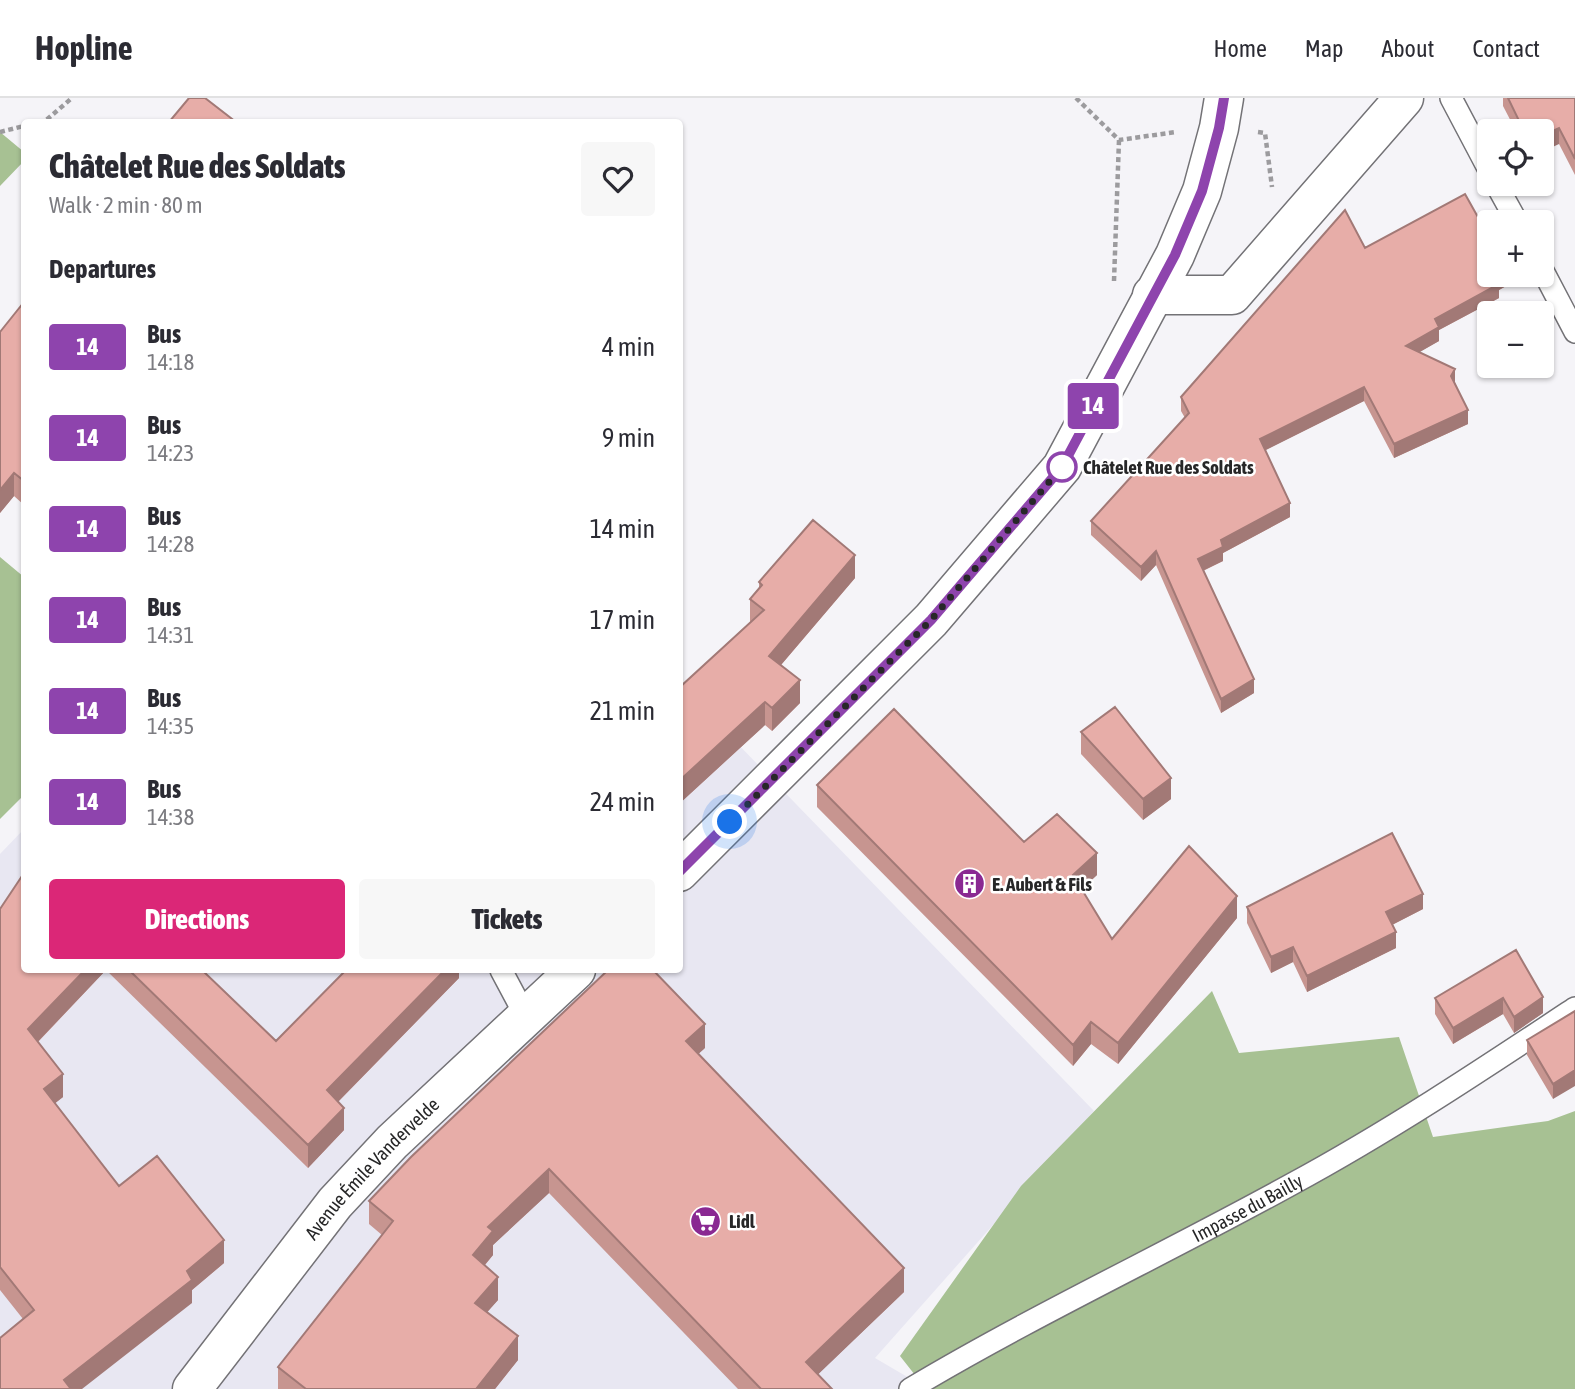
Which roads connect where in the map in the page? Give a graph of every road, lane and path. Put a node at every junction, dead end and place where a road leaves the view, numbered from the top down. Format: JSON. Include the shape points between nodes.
{"nodes":[{"id":1,"x":72,"y":98,"type":"edge"},
{"id":2,"x":1224,"y":98,"type":"edge"},
{"id":3,"x":1404,"y":98,"type":"edge"},
{"id":4,"x":1451,"y":98,"type":"edge"},
{"id":5,"x":47,"y":119,"type":"edge"},
{"id":6,"x":21,"y":127,"type":"edge"},
{"id":7,"x":0,"y":132,"type":"edge"},
{"id":8,"x":1477,"y":147,"type":"edge"},
{"id":9,"x":1552,"y":287,"type":"edge"},
{"id":10,"x":1152,"y":295,"type":"junction"},
{"id":11,"x":1573,"y":325,"type":"edge"},
{"id":12,"x":683,"y":868,"type":"edge"},
{"id":13,"x":503,"y":973,"type":"edge"},
{"id":14,"x":573,"y":973,"type":"edge"},
{"id":15,"x":1575,"y":1008,"type":"edge"},
{"id":16,"x":526,"y":1017,"type":"junction"},
{"id":17,"x":192,"y":1389,"type":"edge"},
{"id":18,"x":909,"y":1389,"type":"edge"}],
"edges":[{"from":1,"to":5,"type":"path"},
{"from":2,"to":10,"type":"main road","via":[[1202,191]]},
{"from":3,"to":10,"type":"main road","via":[[1232,295]]},
{"from":4,"to":8,"type":"lane"},
{"from":6,"to":7,"type":"path"},
{"from":9,"to":11,"type":"lane"},
{"from":10,"to":12,"type":"main road","via":[[1062,467],[931,620]]},
{"from":13,"to":16,"type":"lane"},
{"from":14,"to":16,"type":"main road","name":"Avenue Émile Vandervelde"},
{"from":15,"to":18,"type":"lane","name":"Impasse du Bailly","via":[[1473,1076],[1294,1183]]},
{"from":16,"to":17,"type":"main road","name":"Avenue Émile Vandervelde","via":[[392,1142],[335,1203]]}]}
